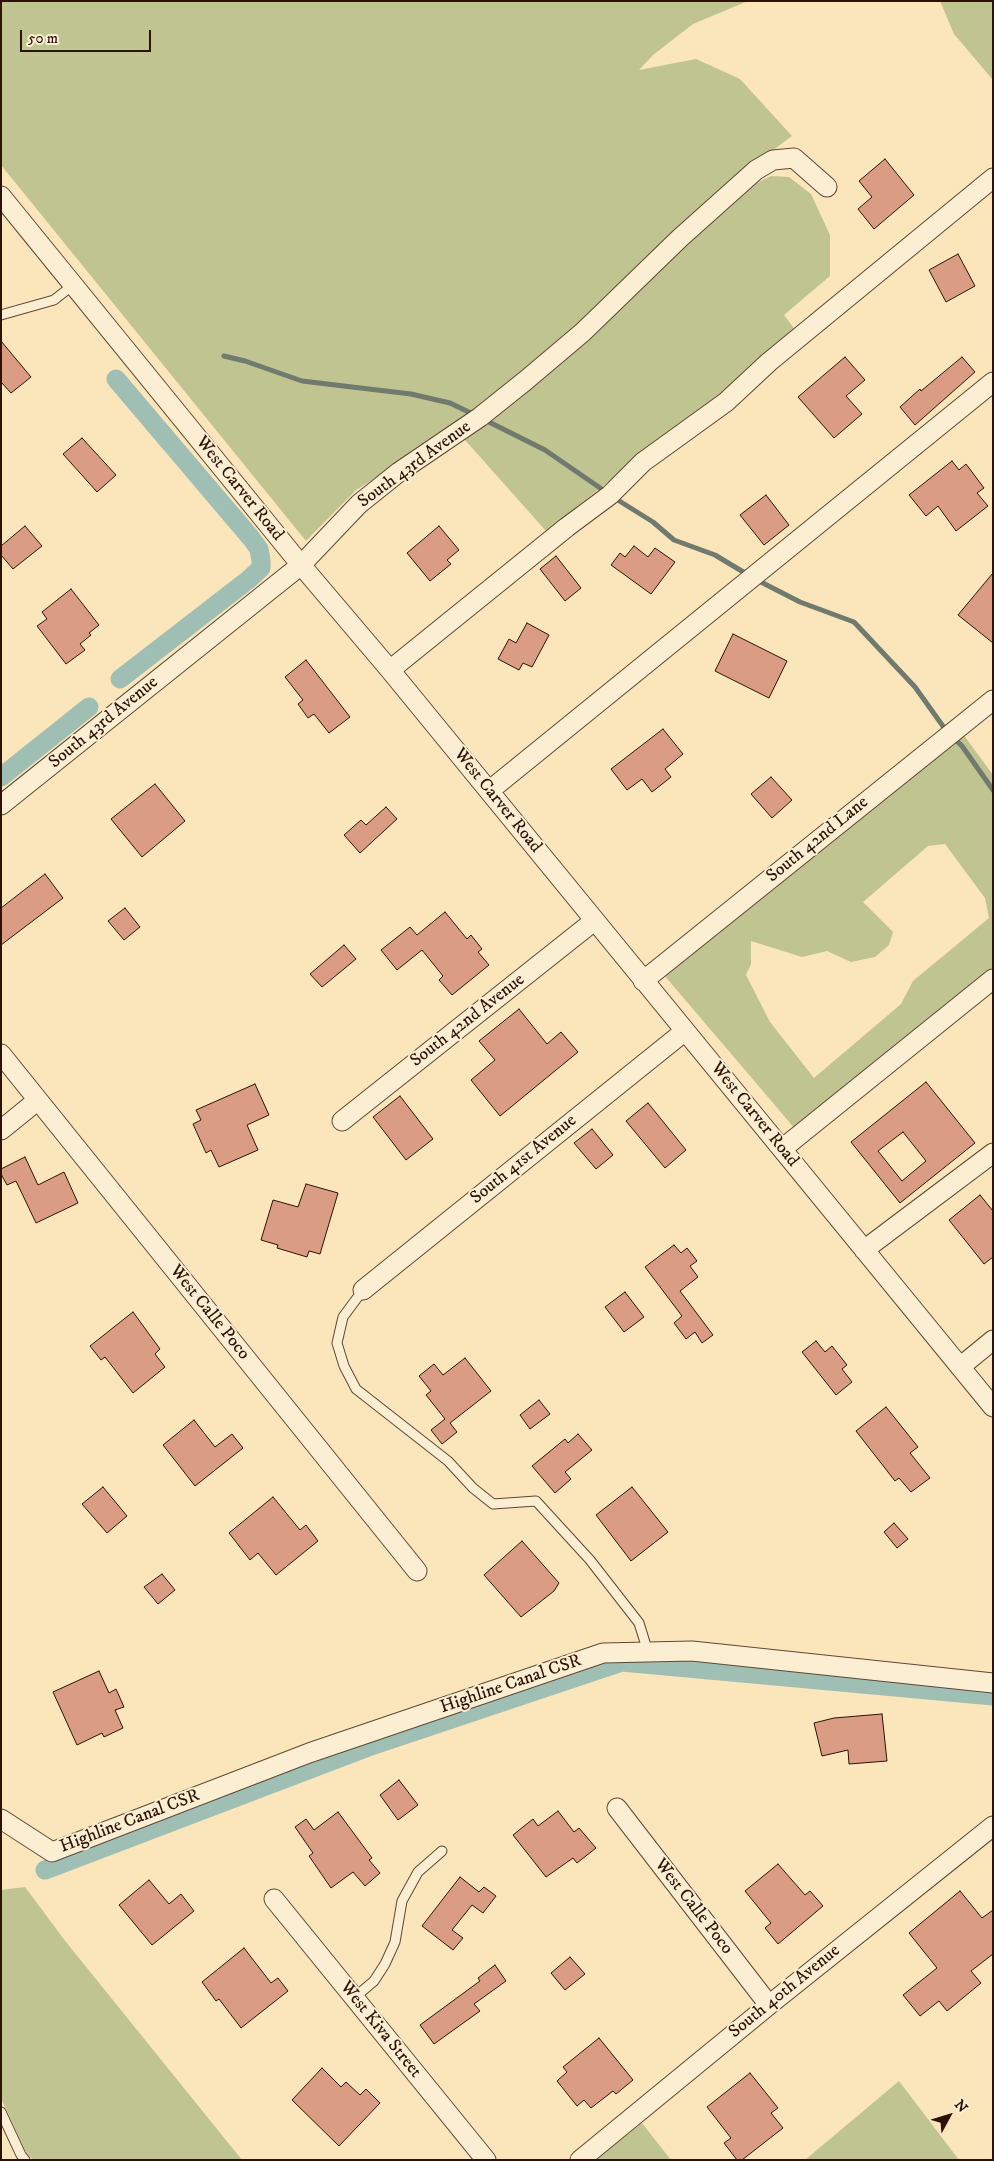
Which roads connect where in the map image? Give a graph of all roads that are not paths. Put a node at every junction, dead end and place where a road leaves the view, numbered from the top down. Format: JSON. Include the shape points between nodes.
{"nodes":[{"id":1,"x":993,"y":178,"type":"edge"},
{"id":2,"x":827,"y":187,"type":"dead end"},
{"id":3,"x":1,"y":196,"type":"edge"},
{"id":4,"x":74,"y":285,"type":"junction"},
{"id":5,"x":1,"y":315,"type":"edge"},
{"id":6,"x":993,"y":382,"type":"edge"},
{"id":7,"x":301,"y":565,"type":"junction"},
{"id":8,"x":390,"y":670,"type":"junction"},
{"id":9,"x":993,"y":700,"type":"edge"},
{"id":10,"x":489,"y":791,"type":"junction"},
{"id":11,"x":1,"y":805,"type":"edge"},
{"id":12,"x":594,"y":921,"type":"junction"},
{"id":13,"x":993,"y":979,"type":"edge"},
{"id":14,"x":643,"y":981,"type":"junction"},
{"id":15,"x":685,"y":1031,"type":"junction"},
{"id":16,"x":1,"y":1054,"type":"edge"},
{"id":17,"x":38,"y":1100,"type":"junction"},
{"id":18,"x":342,"y":1120,"type":"dead end"},
{"id":19,"x":1,"y":1130,"type":"edge"},
{"id":20,"x":782,"y":1149,"type":"junction"},
{"id":21,"x":993,"y":1153,"type":"edge"},
{"id":22,"x":864,"y":1250,"type":"junction"},
{"id":23,"x":363,"y":1290,"type":"joint"},
{"id":24,"x":993,"y":1340,"type":"edge"},
{"id":25,"x":960,"y":1366,"type":"junction"},
{"id":26,"x":993,"y":1407,"type":"edge"},
{"id":27,"x":417,"y":1571,"type":"dead end"},
{"id":28,"x":648,"y":1652,"type":"junction"},
{"id":29,"x":993,"y":1683,"type":"edge"},
{"id":30,"x":618,"y":1808,"type":"dead end"},
{"id":31,"x":1,"y":1819,"type":"edge"},
{"id":32,"x":990,"y":1835,"type":"edge"},
{"id":33,"x":442,"y":1850,"type":"dead end"},
{"id":34,"x":274,"y":1899,"type":"dead end"},
{"id":35,"x":354,"y":1998,"type":"junction"},
{"id":36,"x":769,"y":2005,"type":"junction"},
{"id":37,"x":1,"y":2112,"type":"edge"},
{"id":38,"x":25,"y":2160,"type":"edge"},
{"id":39,"x":486,"y":2160,"type":"edge"},
{"id":40,"x":580,"y":2160,"type":"edge"}],
"edges":[{"from":1,"to":8,"type":"street","via":[[769,362],[726,402],[643,462],[610,495]]},
{"from":2,"to":7,"type":"street","name":"South 43rd Avenue","via":[[794,158],[773,160],[756,170],[583,332],[480,417],[399,472],[359,504]]},
{"from":3,"to":4,"type":"street","name":"West Carver Road"},
{"from":4,"to":5,"type":"lane","via":[[54,300]]},
{"from":4,"to":7,"type":"street","name":"West Carver Road"},
{"from":6,"to":10,"type":"street"},
{"from":7,"to":8,"type":"street","name":"West Carver Road"},
{"from":7,"to":11,"type":"street","name":"South 43rd Avenue"},
{"from":8,"to":10,"type":"street","name":"West Carver Road"},
{"from":9,"to":14,"type":"street","name":"South 42nd Lane"},
{"from":10,"to":12,"type":"street","name":"West Carver Road"},
{"from":12,"to":14,"type":"street","name":"West Carver Road"},
{"from":12,"to":18,"type":"street","name":"South 42nd Avenue"},
{"from":13,"to":20,"type":"street"},
{"from":14,"to":15,"type":"street","name":"West Carver Road"},
{"from":15,"to":20,"type":"street","name":"West Carver Road"},
{"from":15,"to":23,"type":"street","name":"South 41st Avenue"},
{"from":16,"to":17,"type":"street","name":"West Calle Poco"},
{"from":17,"to":19,"type":"street"},
{"from":17,"to":27,"type":"street","name":"West Calle Poco"},
{"from":20,"to":22,"type":"street","name":"West Carver Road"},
{"from":21,"to":22,"type":"street"},
{"from":22,"to":25,"type":"street","name":"West Carver Road"},
{"from":23,"to":28,"type":"lane","via":[[343,1317],[337,1343],[356,1389],[448,1461],[493,1504],[536,1501],[590,1560],[639,1623]]},
{"from":24,"to":25,"type":"street"},
{"from":25,"to":26,"type":"street","name":"West Carver Road"},
{"from":28,"to":29,"type":"street","name":"Highline Canal CSR","via":[[692,1651]]},
{"from":28,"to":31,"type":"street","name":"Highline Canal CSR","via":[[603,1653],[541,1672],[477,1697],[309,1753],[52,1852]]},
{"from":30,"to":36,"type":"street","name":"West Calle Poco"},
{"from":32,"to":36,"type":"street","name":"South 40th Avenue"},
{"from":33,"to":35,"type":"lane","via":[[418,1872],[402,1901],[395,1942],[385,1964],[374,1981]]},
{"from":34,"to":35,"type":"street","name":"West Kiva Street"},
{"from":35,"to":39,"type":"street","name":"West Kiva Street"},
{"from":36,"to":40,"type":"street","name":"South 40th Avenue"},
{"from":37,"to":38,"type":"lane"}]}
